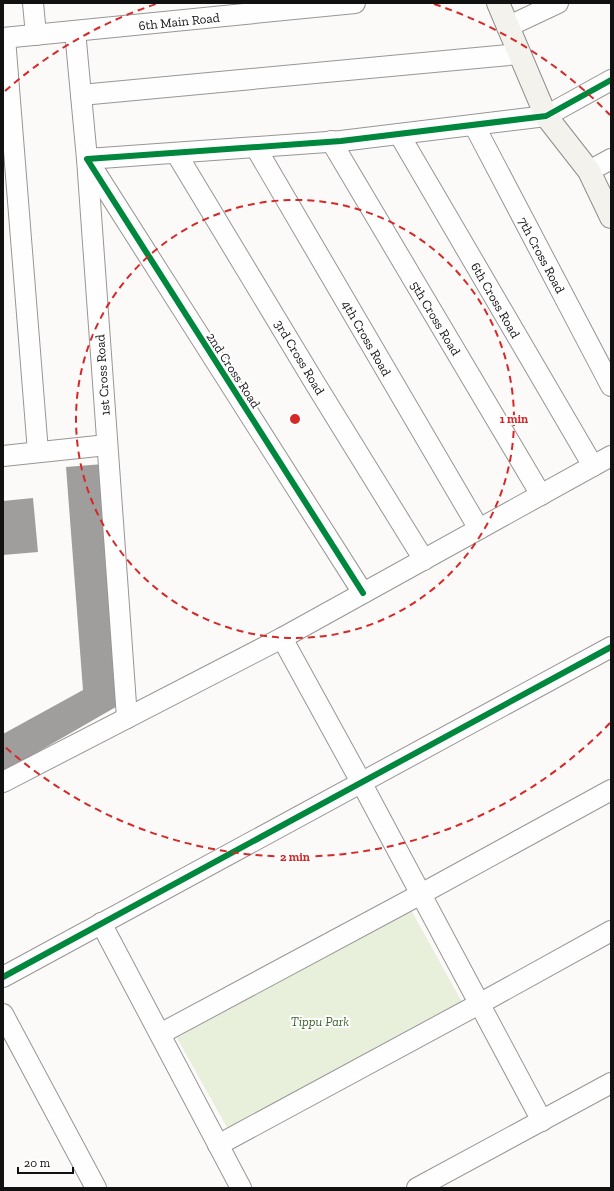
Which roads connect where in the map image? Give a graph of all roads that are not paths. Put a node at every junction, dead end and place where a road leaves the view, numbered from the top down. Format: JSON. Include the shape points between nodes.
{"nodes":[{"id":1,"x":33,"y":3,"type":"edge"},
{"id":2,"x":355,"y":3,"type":"edge"},
{"id":3,"x":498,"y":3,"type":"edge"},
{"id":4,"x":558,"y":3,"type":"edge"},
{"id":5,"x":260,"y":8,"type":"edge"},
{"id":6,"x":508,"y":27,"type":"junction"},
{"id":7,"x":75,"y":31,"type":"junction"},
{"id":8,"x":36,"y":35,"type":"junction"},
{"id":9,"x":4,"y":38,"type":"edge"},
{"id":10,"x":519,"y":54,"type":"junction"},
{"id":11,"x":611,"y":80,"type":"edge"},
{"id":12,"x":81,"y":95,"type":"junction"},
{"id":13,"x":546,"y":116,"type":"junction"},
{"id":14,"x":474,"y":125,"type":"junction"},
{"id":15,"x":400,"y":134,"type":"junction"},
{"id":16,"x":331,"y":142,"type":"junction"},
{"id":17,"x":256,"y":148,"type":"junction"},
{"id":18,"x":176,"y":153,"type":"junction"},
{"id":19,"x":87,"y":159,"type":"junction"},
{"id":20,"x":611,"y":159,"type":"edge"},
{"id":21,"x":589,"y":171,"type":"junction"},
{"id":22,"x":611,"y":217,"type":"edge"},
{"id":23,"x":611,"y":386,"type":"edge"},
{"id":24,"x":107,"y":445,"type":"junction"},
{"id":25,"x":38,"y":452,"type":"junction"},
{"id":26,"x":3,"y":456,"type":"edge"},
{"id":27,"x":611,"y":456,"type":"edge"},
{"id":28,"x":593,"y":466,"type":"junction"},
{"id":29,"x":541,"y":495,"type":"junction"},
{"id":30,"x":479,"y":529,"type":"junction"},
{"id":31,"x":424,"y":560,"type":"junction"},
{"id":32,"x":364,"y":593,"type":"junction"},
{"id":33,"x":282,"y":638,"type":"junction"},
{"id":34,"x":611,"y":646,"type":"edge"},
{"id":35,"x":127,"y":718,"type":"junction"},
{"id":36,"x":3,"y":782,"type":"edge"},
{"id":37,"x":361,"y":782,"type":"junction"},
{"id":38,"x":611,"y":790,"type":"edge"},
{"id":39,"x":421,"y":894,"type":"junction"},
{"id":40,"x":101,"y":924,"type":"junction"},
{"id":41,"x":611,"y":931,"type":"edge"},
{"id":42,"x":3,"y":977,"type":"edge"},
{"id":43,"x":480,"y":1004,"type":"junction"},
{"id":44,"x":3,"y":1014,"type":"edge"},
{"id":45,"x":160,"y":1034,"type":"junction"},
{"id":46,"x":611,"y":1083,"type":"edge"},
{"id":47,"x":542,"y":1121,"type":"junction"},
{"id":48,"x":218,"y":1145,"type":"junction"},
{"id":49,"x":427,"y":1186,"type":"edge"},
{"id":50,"x":96,"y":1188,"type":"edge"},
{"id":51,"x":241,"y":1188,"type":"edge"}],
"edges":[{"from":1,"to":8,"type":"street"},
{"from":2,"to":5,"type":"street","name":"6th Main Road"},
{"from":3,"to":6,"type":"street"},
{"from":4,"to":6,"type":"street"},
{"from":5,"to":7,"type":"street","name":"6th Main Road"},
{"from":6,"to":10,"type":"street"},
{"from":7,"to":8,"type":"street","name":"6th Main Road"},
{"from":7,"to":12,"type":"street","name":"1st Cross Road"},
{"from":8,"to":9,"type":"street","name":"6th Main Road"},
{"from":9,"to":25,"type":"street"},
{"from":10,"to":12,"type":"street"},
{"from":10,"to":13,"type":"street"},
{"from":11,"to":13,"type":"street"},
{"from":12,"to":19,"type":"street","name":"1st Cross Road"},
{"from":13,"to":14,"type":"street"},
{"from":13,"to":21,"type":"street"},
{"from":14,"to":15,"type":"street"},
{"from":14,"to":23,"type":"street","name":"7th Cross Road"},
{"from":15,"to":16,"type":"street"},
{"from":15,"to":28,"type":"street","name":"6th Cross Road"},
{"from":16,"to":17,"type":"street"},
{"from":16,"to":29,"type":"street","name":"5th Cross Road"},
{"from":17,"to":18,"type":"street"},
{"from":17,"to":30,"type":"street","name":"4th Cross Road"},
{"from":18,"to":19,"type":"street"},
{"from":18,"to":31,"type":"street","name":"3rd Cross Road"},
{"from":19,"to":24,"type":"street","name":"1st Cross Road"},
{"from":19,"to":32,"type":"street","name":"2nd Cross Road"},
{"from":20,"to":21,"type":"street"},
{"from":21,"to":22,"type":"street"},
{"from":24,"to":25,"type":"street"},
{"from":24,"to":35,"type":"street","name":"1st Cross Road"},
{"from":25,"to":26,"type":"street"},
{"from":27,"to":28,"type":"street"},
{"from":28,"to":29,"type":"street"},
{"from":29,"to":30,"type":"street"},
{"from":30,"to":31,"type":"street"},
{"from":31,"to":32,"type":"street"},
{"from":32,"to":33,"type":"street"},
{"from":33,"to":35,"type":"street"},
{"from":33,"to":37,"type":"street"},
{"from":34,"to":37,"type":"street"},
{"from":35,"to":36,"type":"street"},
{"from":37,"to":39,"type":"street"},
{"from":37,"to":40,"type":"street"},
{"from":38,"to":39,"type":"street"},
{"from":39,"to":43,"type":"street"},
{"from":39,"to":45,"type":"street"},
{"from":40,"to":42,"type":"street"},
{"from":40,"to":45,"type":"street"},
{"from":41,"to":43,"type":"street"},
{"from":43,"to":47,"type":"street"},
{"from":43,"to":48,"type":"street"},
{"from":44,"to":50,"type":"street"},
{"from":45,"to":48,"type":"street"},
{"from":46,"to":47,"type":"street"},
{"from":47,"to":49,"type":"street"},
{"from":48,"to":51,"type":"street"}]}
